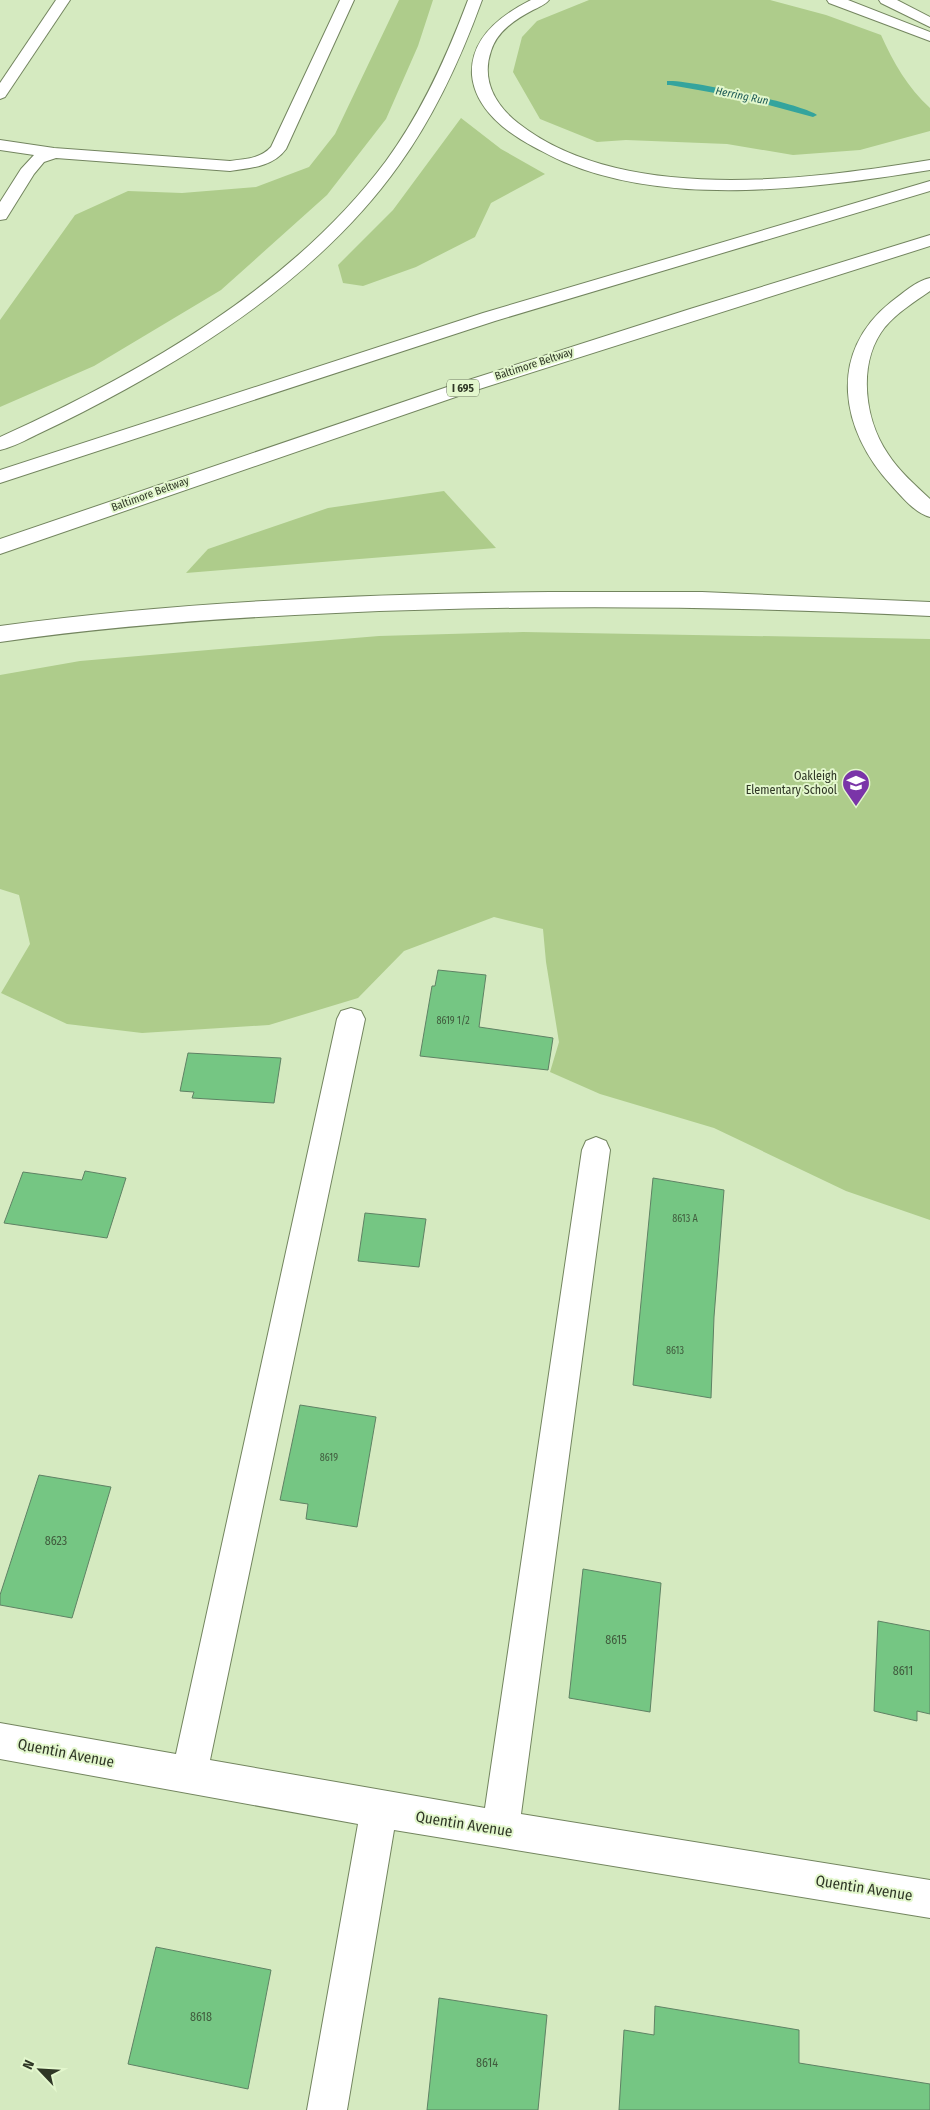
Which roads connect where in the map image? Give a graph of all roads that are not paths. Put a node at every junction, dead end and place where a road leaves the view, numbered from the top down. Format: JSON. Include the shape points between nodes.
{"nodes":[{"id":1,"x":63,"y":0,"type":"edge"},
{"id":2,"x":347,"y":0,"type":"edge"},
{"id":3,"x":475,"y":0,"type":"edge"},
{"id":4,"x":542,"y":0,"type":"edge"},
{"id":5,"x":834,"y":0,"type":"edge"},
{"id":6,"x":886,"y":0,"type":"edge"},
{"id":7,"x":930,"y":23,"type":"edge"},
{"id":8,"x":930,"y":37,"type":"edge"},
{"id":9,"x":0,"y":94,"type":"edge"},
{"id":10,"x":0,"y":146,"type":"edge"},
{"id":11,"x":54,"y":153,"type":"junction"},
{"id":12,"x":930,"y":165,"type":"edge"},
{"id":13,"x":930,"y":186,"type":"edge"},
{"id":14,"x":0,"y":215,"type":"edge"},
{"id":15,"x":930,"y":240,"type":"edge"},
{"id":16,"x":930,"y":283,"type":"edge"},
{"id":17,"x":0,"y":444,"type":"edge"},
{"id":18,"x":0,"y":477,"type":"edge"},
{"id":19,"x":930,"y":510,"type":"edge"},
{"id":20,"x":0,"y":547,"type":"edge"},
{"id":21,"x":930,"y":608,"type":"edge"},
{"id":22,"x":0,"y":634,"type":"edge"},
{"id":23,"x":350,"y":1019,"type":"dead end"},
{"id":24,"x":596,"y":1150,"type":"dead end"},
{"id":25,"x":0,"y":1741,"type":"edge"},
{"id":26,"x":189,"y":1776,"type":"junction"},
{"id":27,"x":379,"y":1809,"type":"junction"},
{"id":28,"x":500,"y":1830,"type":"junction"},
{"id":29,"x":930,"y":1899,"type":"edge"},
{"id":30,"x":327,"y":2110,"type":"edge"}],
"edges":[{"from":1,"to":9,"type":"main road"},
{"from":2,"to":11,"type":"main road","via":[[272,156],[258,162],[230,166]]},
{"from":3,"to":17,"type":"main road","via":[[447,67],[418,124],[356,208],[317,246],[230,317],[170,355],[101,395]]},
{"from":4,"to":12,"type":"main road","via":[[504,21],[492,33],[479,66],[481,85],[487,99],[514,129],[563,156],[634,176],[682,183],[738,185],[793,183]]},
{"from":5,"to":8,"type":"main road"},
{"from":6,"to":7,"type":"main road"},
{"from":10,"to":11,"type":"main road"},
{"from":11,"to":14,"type":"main road","via":[[38,159]]},
{"from":13,"to":18,"type":"main road","via":[[489,317]]},
{"from":15,"to":20,"type":"main road","name":"Baltimore Beltway","number":"I 695","via":[[543,361],[216,470]]},
{"from":16,"to":19,"type":"main road","via":[[878,325],[862,351],[856,381],[861,418],[876,453],[901,484]]},
{"from":21,"to":22,"type":"main road","via":[[673,598],[429,600],[160,614]]},
{"from":23,"to":26,"type":"main road"},
{"from":24,"to":28,"type":"main road"},
{"from":25,"to":26,"type":"main road","name":"Quentin Avenue"},
{"from":26,"to":27,"type":"main road","name":"Quentin Avenue"},
{"from":27,"to":28,"type":"main road","name":"Quentin Avenue"},
{"from":27,"to":30,"type":"main road"},
{"from":28,"to":29,"type":"main road","name":"Quentin Avenue"}]}
